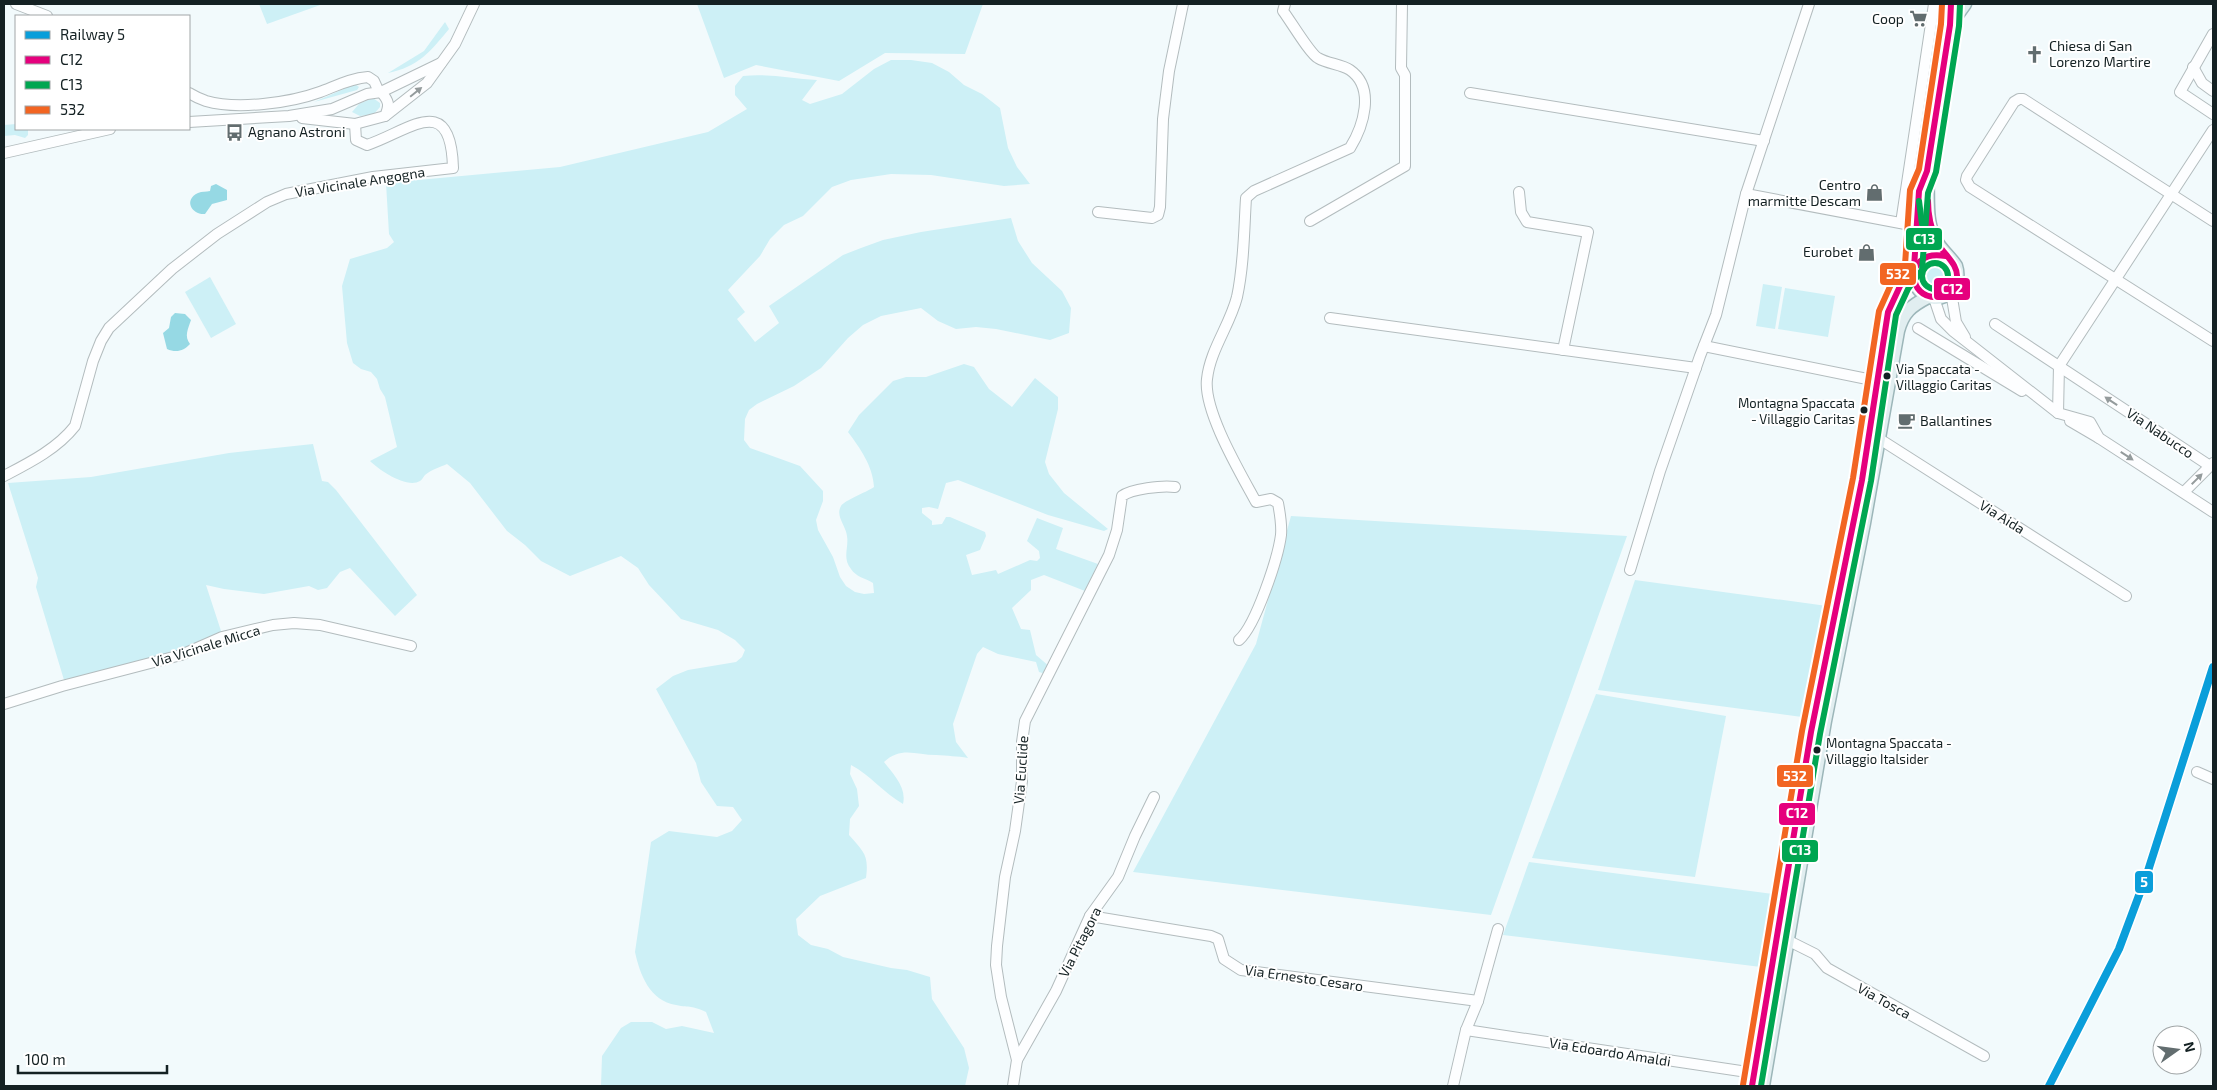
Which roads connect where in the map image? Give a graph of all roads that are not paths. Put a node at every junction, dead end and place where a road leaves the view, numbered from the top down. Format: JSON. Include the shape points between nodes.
{"nodes":[{"id":1,"x":16,"y":4,"type":"edge"},
{"id":2,"x":474,"y":4,"type":"edge"},
{"id":3,"x":1183,"y":4,"type":"edge"},
{"id":4,"x":1285,"y":4,"type":"edge"},
{"id":5,"x":1402,"y":4,"type":"edge"},
{"id":6,"x":1809,"y":4,"type":"edge"},
{"id":7,"x":1934,"y":4,"type":"edge"},
{"id":8,"x":1951,"y":4,"type":"edge"},
{"id":9,"x":1965,"y":4,"type":"edge"},
{"id":10,"x":45,"y":15,"type":"edge"},
{"id":11,"x":1950,"y":25,"type":"junction"},
{"id":12,"x":2213,"y":34,"type":"edge"},
{"id":13,"x":441,"y":63,"type":"junction"},
{"id":14,"x":2193,"y":67,"type":"junction"},
{"id":15,"x":364,"y":77,"type":"junction"},
{"id":16,"x":2213,"y":91,"type":"edge"},
{"id":17,"x":380,"y":92,"type":"junction"},
{"id":18,"x":1470,"y":93,"type":"dead end"},
{"id":19,"x":190,"y":94,"type":"edge"},
{"id":20,"x":367,"y":94,"type":"junction"},
{"id":21,"x":353,"y":101,"type":"junction"},
{"id":22,"x":2213,"y":114,"type":"edge"},
{"id":23,"x":289,"y":116,"type":"junction"},
{"id":24,"x":385,"y":116,"type":"junction"},
{"id":25,"x":190,"y":122,"type":"edge"},
{"id":26,"x":356,"y":123,"type":"junction"},
{"id":27,"x":106,"y":130,"type":"edge"},
{"id":28,"x":2213,"y":130,"type":"edge"},
{"id":29,"x":1764,"y":141,"type":"junction"},
{"id":30,"x":4,"y":153,"type":"edge"},
{"id":31,"x":1927,"y":171,"type":"junction"},
{"id":32,"x":1519,"y":192,"type":"dead end"},
{"id":33,"x":1746,"y":194,"type":"junction"},
{"id":34,"x":2171,"y":194,"type":"junction"},
{"id":35,"x":1098,"y":212,"type":"dead end"},
{"id":36,"x":1310,"y":222,"type":"dead end"},
{"id":37,"x":2213,"y":222,"type":"edge"},
{"id":38,"x":1901,"y":223,"type":"junction"},
{"id":39,"x":1916,"y":226,"type":"junction"},
{"id":40,"x":1946,"y":256,"type":"junction"},
{"id":41,"x":1914,"y":268,"type":"junction"},
{"id":42,"x":2116,"y":279,"type":"junction"},
{"id":43,"x":1951,"y":292,"type":"junction"},
{"id":44,"x":1931,"y":297,"type":"junction"},
{"id":45,"x":1330,"y":318,"type":"dead end"},
{"id":46,"x":1995,"y":324,"type":"dead end"},
{"id":47,"x":1918,"y":328,"type":"dead end"},
{"id":48,"x":2213,"y":341,"type":"edge"},
{"id":49,"x":1971,"y":344,"type":"junction"},
{"id":50,"x":1704,"y":346,"type":"junction"},
{"id":51,"x":1563,"y":350,"type":"junction"},
{"id":52,"x":2059,"y":366,"type":"junction"},
{"id":53,"x":1696,"y":368,"type":"junction"},
{"id":54,"x":1876,"y":381,"type":"junction"},
{"id":55,"x":2058,"y":413,"type":"junction"},
{"id":56,"x":1878,"y":438,"type":"junction"},
{"id":57,"x":2212,"y":464,"type":"edge"},
{"id":58,"x":4,"y":476,"type":"edge"},
{"id":59,"x":1175,"y":486,"type":"dead end"},
{"id":60,"x":2184,"y":492,"type":"junction"},
{"id":61,"x":2213,"y":512,"type":"edge"},
{"id":62,"x":1630,"y":570,"type":"dead end"},
{"id":63,"x":2126,"y":596,"type":"dead end"},
{"id":64,"x":1240,"y":640,"type":"dead end"},
{"id":65,"x":411,"y":646,"type":"dead end"},
{"id":66,"x":4,"y":704,"type":"edge"},
{"id":67,"x":2198,"y":772,"type":"dead end"},
{"id":68,"x":2213,"y":779,"type":"edge"},
{"id":69,"x":1154,"y":797,"type":"dead end"},
{"id":70,"x":1090,"y":916,"type":"junction"},
{"id":71,"x":1498,"y":929,"type":"dead end"},
{"id":72,"x":1789,"y":941,"type":"junction"},
{"id":73,"x":1478,"y":1002,"type":"junction"},
{"id":74,"x":1466,"y":1030,"type":"junction"},
{"id":75,"x":1984,"y":1056,"type":"dead end"},
{"id":76,"x":1017,"y":1060,"type":"junction"},
{"id":77,"x":1753,"y":1080,"type":"edge"},
{"id":78,"x":1013,"y":1086,"type":"edge"},
{"id":79,"x":1453,"y":1086,"type":"edge"},
{"id":80,"x":1763,"y":1086,"type":"edge"}],
"edges":[{"from":1,"to":10,"type":"street"},
{"from":2,"to":13,"type":"street","via":[[455,44]]},
{"from":3,"to":35,"type":"street","via":[[1163,118],[1158,215],[1152,218]]},
{"from":4,"to":64,"type":"street","via":[[1284,11],[1316,58],[1351,71],[1360,81],[1365,117],[1350,148],[1254,191],[1246,198],[1237,296],[1212,358],[1207,381],[1212,408],[1256,502],[1272,499],[1278,504],[1281,536],[1254,620]]},
{"from":5,"to":36,"type":"street","via":[[1405,166]]},
{"from":6,"to":29,"type":"street"},
{"from":7,"to":38,"type":"street"},
{"from":8,"to":11,"type":"main road"},
{"from":9,"to":11,"type":"main road"},
{"from":11,"to":31,"type":"main road"},
{"from":12,"to":14,"type":"street"},
{"from":13,"to":17,"type":"street"},
{"from":24,"to":13,"type":"street","one_way":true,"via":[[427,83]]},
{"from":14,"to":16,"type":"street","via":[[2202,83]]},
{"from":14,"to":22,"type":"street","via":[[2180,92]]},
{"from":15,"to":17,"type":"street","via":[[374,81]]},
{"from":15,"to":19,"type":"street","via":[[305,96],[269,102],[218,103],[204,101]]},
{"from":15,"to":20,"type":"street","via":[[369,88]]},
{"from":17,"to":20,"type":"street"},
{"from":17,"to":24,"type":"street","via":[[388,100]]},
{"from":18,"to":29,"type":"street"},
{"from":20,"to":21,"type":"street"},
{"from":21,"to":23,"type":"street","via":[[332,109]]},
{"from":21,"to":26,"type":"street","via":[[348,114]]},
{"from":23,"to":25,"type":"street"},
{"from":23,"to":26,"type":"street"},
{"from":24,"to":26,"type":"street"},
{"from":26,"to":58,"type":"street","name":"Via Vicinale Angogna","via":[[367,146],[422,121],[437,122],[446,133],[453,168],[286,194],[267,202],[217,234],[172,269],[109,328],[101,341],[75,426],[68,434]]},
{"from":27,"to":30,"type":"street"},
{"from":28,"to":34,"type":"street"},
{"from":29,"to":33,"type":"street"},
{"from":31,"to":39,"type":"main road","via":[[1919,191]]},
{"from":31,"to":40,"type":"main road","via":[[1928,214],[1934,237]]},
{"from":32,"to":51,"type":"street","via":[[1521,212],[1527,222],[1588,232]]},
{"from":33,"to":38,"type":"street"},
{"from":33,"to":50,"type":"street","via":[[1721,297]]},
{"from":34,"to":37,"type":"street"},
{"from":34,"to":42,"type":"street"},
{"from":34,"to":42,"type":"street","via":[[2028,101],[2019,99],[2014,102],[1967,176],[1968,184]]},
{"from":38,"to":39,"type":"street"},
{"from":39,"to":41,"type":"main road"},
{"from":40,"to":41,"type":"main road","via":[[1931,253]]},
{"from":40,"to":43,"type":"main road","via":[[1957,272]]},
{"from":41,"to":44,"type":"main road","via":[[1917,288]]},
{"from":41,"to":54,"type":"main road","via":[[1901,284],[1888,312]]},
{"from":42,"to":48,"type":"street"},
{"from":42,"to":52,"type":"street"},
{"from":43,"to":44,"type":"main road"},
{"from":43,"to":49,"type":"street","via":[[1956,322]]},
{"from":44,"to":49,"type":"street","via":[[1944,323]]},
{"from":44,"to":56,"type":"main road","via":[[1913,305],[1901,320]]},
{"from":45,"to":51,"type":"street"},
{"from":46,"to":52,"type":"street","name":"Via Nabucco"},
{"from":47,"to":55,"type":"street"},
{"from":49,"to":55,"type":"street"},
{"from":50,"to":53,"type":"street"},
{"from":50,"to":54,"type":"street"},
{"from":51,"to":53,"type":"street"},
{"from":52,"to":55,"type":"street"},
{"from":57,"to":52,"type":"street","name":"Via Nabucco","one_way":true},
{"from":53,"to":62,"type":"street"},
{"from":54,"to":77,"type":"main road","via":[[1862,480],[1811,732]]},
{"from":55,"to":60,"type":"street","one_way":true},
{"from":56,"to":63,"type":"street","name":"Via Aida"},
{"from":56,"to":72,"type":"main road","via":[[1825,721]]},
{"from":60,"to":57,"type":"street","name":"Via Nabucco","one_way":true},
{"from":59,"to":76,"type":"street","name":"Via Euclide","via":[[1122,496],[1109,555],[1026,721],[1022,742],[1022,781],[1005,877],[996,965]]},
{"from":60,"to":61,"type":"street"},
{"from":65,"to":66,"type":"street","name":"Via Vicinale Micca","via":[[294,623],[222,637],[181,656]]},
{"from":67,"to":68,"type":"street"},
{"from":69,"to":70,"type":"street","name":"Via Pitagora","via":[[1118,877]]},
{"from":70,"to":73,"type":"street","name":"Via Ernesto Cesaro","via":[[1211,936],[1218,939],[1225,960],[1241,970]]},
{"from":70,"to":76,"type":"street","name":"Via Pitagora","via":[[1056,991]]},
{"from":71,"to":73,"type":"street"},
{"from":72,"to":75,"type":"street","name":"Via Tosca","via":[[1815,954],[1827,968]]},
{"from":72,"to":80,"type":"main road"},
{"from":73,"to":74,"type":"street"},
{"from":74,"to":77,"type":"street","name":"Via Edoardo Amaldi"},
{"from":74,"to":79,"type":"street"},
{"from":76,"to":78,"type":"street","name":"Via Euclide"}]}
